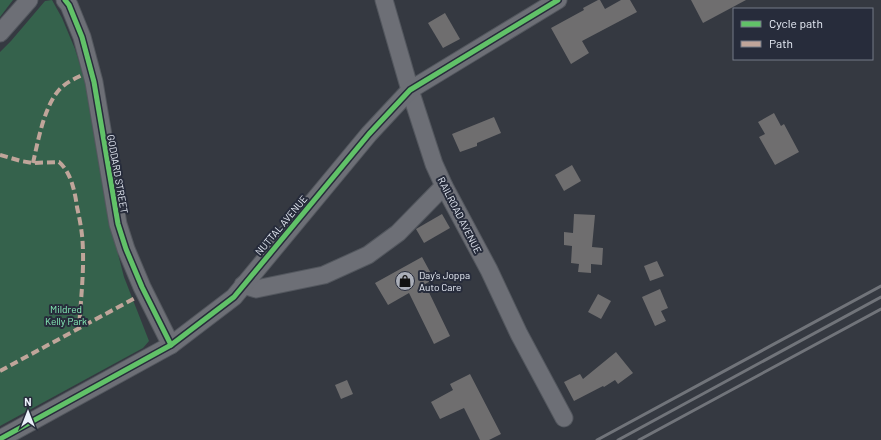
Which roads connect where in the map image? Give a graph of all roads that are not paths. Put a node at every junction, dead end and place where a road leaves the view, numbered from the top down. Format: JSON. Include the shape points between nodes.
{"nodes":[{"id":1,"x":29,"y":0,"type":"edge"},
{"id":2,"x":65,"y":0,"type":"edge"},
{"id":3,"x":384,"y":0,"type":"edge"},
{"id":4,"x":558,"y":0,"type":"edge"},
{"id":5,"x":0,"y":33,"type":"edge"},
{"id":6,"x":410,"y":90,"type":"junction"},
{"id":7,"x":444,"y":186,"type":"junction"},
{"id":8,"x":243,"y":285,"type":"junction"},
{"id":9,"x":171,"y":346,"type":"junction"},
{"id":10,"x":564,"y":418,"type":"dead end"},
{"id":11,"x":0,"y":439,"type":"edge"}],
"edges":[{"from":1,"to":5,"type":"street"},
{"from":2,"to":9,"type":"street","name":"GODDARD STREET","via":[[82,38],[94,82],[120,230],[142,287]]},
{"from":3,"to":6,"type":"street","name":"RAILROAD AVENUE"},
{"from":4,"to":6,"type":"street","name":"NUTTAL AVENUE"},
{"from":6,"to":7,"type":"street","name":"RAILROAD AVENUE","via":[[434,164]]},
{"from":6,"to":8,"type":"street","name":"NUTTAL AVENUE","via":[[369,134]]},
{"from":7,"to":8,"type":"street","via":[[398,233],[368,256],[324,275],[256,289]]},
{"from":7,"to":10,"type":"street","name":"RAILROAD AVENUE"},
{"from":8,"to":9,"type":"street","name":"NUTTAL AVENUE","via":[[234,297]]},
{"from":9,"to":11,"type":"street","name":"NUTTAL AVENUE"}]}
